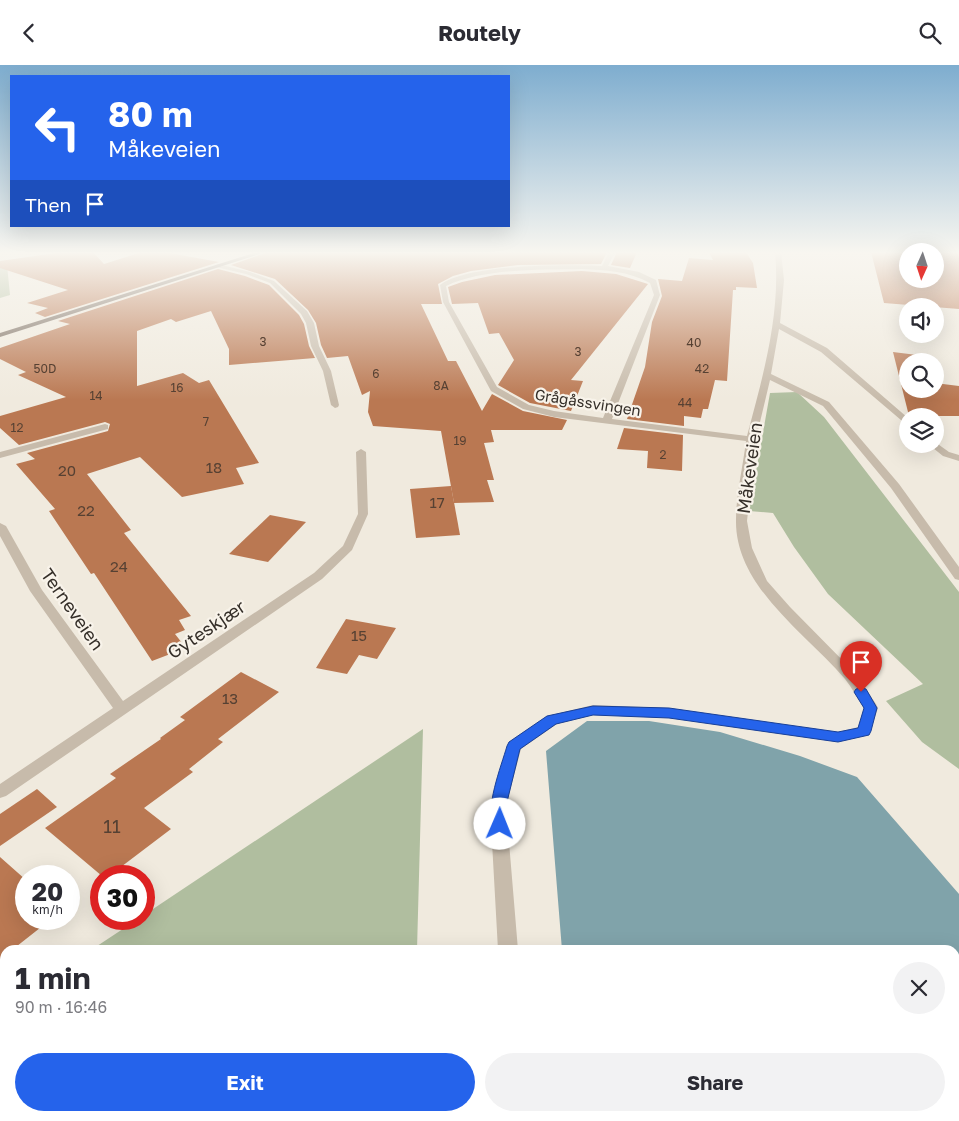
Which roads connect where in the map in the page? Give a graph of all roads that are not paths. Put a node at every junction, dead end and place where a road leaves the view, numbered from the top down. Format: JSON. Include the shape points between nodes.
{"nodes":[{"id":1,"x":107,"y":301,"type":"edge"},
{"id":2,"x":292,"y":301,"type":"edge"},
{"id":3,"x":446,"y":301,"type":"edge"},
{"id":4,"x":653,"y":301,"type":"edge"},
{"id":5,"x":779,"y":301,"type":"edge"},
{"id":6,"x":776,"y":324,"type":"junction"},
{"id":7,"x":0,"y":335,"type":"edge"},
{"id":8,"x":767,"y":375,"type":"junction"},
{"id":9,"x":335,"y":405,"type":"dead end"},
{"id":10,"x":899,"y":415,"type":"edge"},
{"id":11,"x":607,"y":420,"type":"junction"},
{"id":12,"x":106,"y":427,"type":"dead end"},
{"id":13,"x":751,"y":439,"type":"junction"},
{"id":14,"x":944,"y":452,"type":"edge"},
{"id":15,"x":361,"y":453,"type":"dead end"},
{"id":16,"x":0,"y":455,"type":"edge"},
{"id":17,"x":959,"y":458,"type":"edge"},
{"id":18,"x":0,"y":526,"type":"edge"},
{"id":19,"x":959,"y":576,"type":"edge"},
{"id":20,"x":121,"y":709,"type":"junction"},
{"id":21,"x":0,"y":792,"type":"edge"},
{"id":22,"x":508,"y":945,"type":"edge"}],
"edges":[{"from":1,"to":7,"type":"main road"},
{"from":2,"to":9,"type":"street","via":[[310,323],[314,346],[327,371]]},
{"from":3,"to":11,"type":"street","name":"Grågåssvingen","via":[[494,389],[526,407]]},
{"from":4,"to":11,"type":"street"},
{"from":5,"to":6,"type":"street","name":"Måkeveien"},
{"from":6,"to":8,"type":"street","name":"Måkeveien"},
{"from":6,"to":10,"type":"street","via":[[824,351]]},
{"from":8,"to":13,"type":"street","name":"Måkeveien"},
{"from":8,"to":19,"type":"street","via":[[810,394],[833,411],[895,486]]},
{"from":11,"to":13,"type":"street","name":"Grågåssvingen"},
{"from":12,"to":16,"type":"street"},
{"from":13,"to":22,"type":"street","name":"Måkeveien","via":[[741,521],[746,548],[761,582],[851,677],[871,708],[864,731],[838,737],[660,713],[593,710],[552,720],[514,746],[498,806]]},
{"from":14,"to":17,"type":"street"},
{"from":15,"to":20,"type":"street","name":"Gyteskjær","via":[[363,514],[348,548],[318,576]]},
{"from":18,"to":20,"type":"street","name":"Terneveien","via":[[36,591]]},
{"from":20,"to":21,"type":"street","name":"Gyteskjær"}]}
